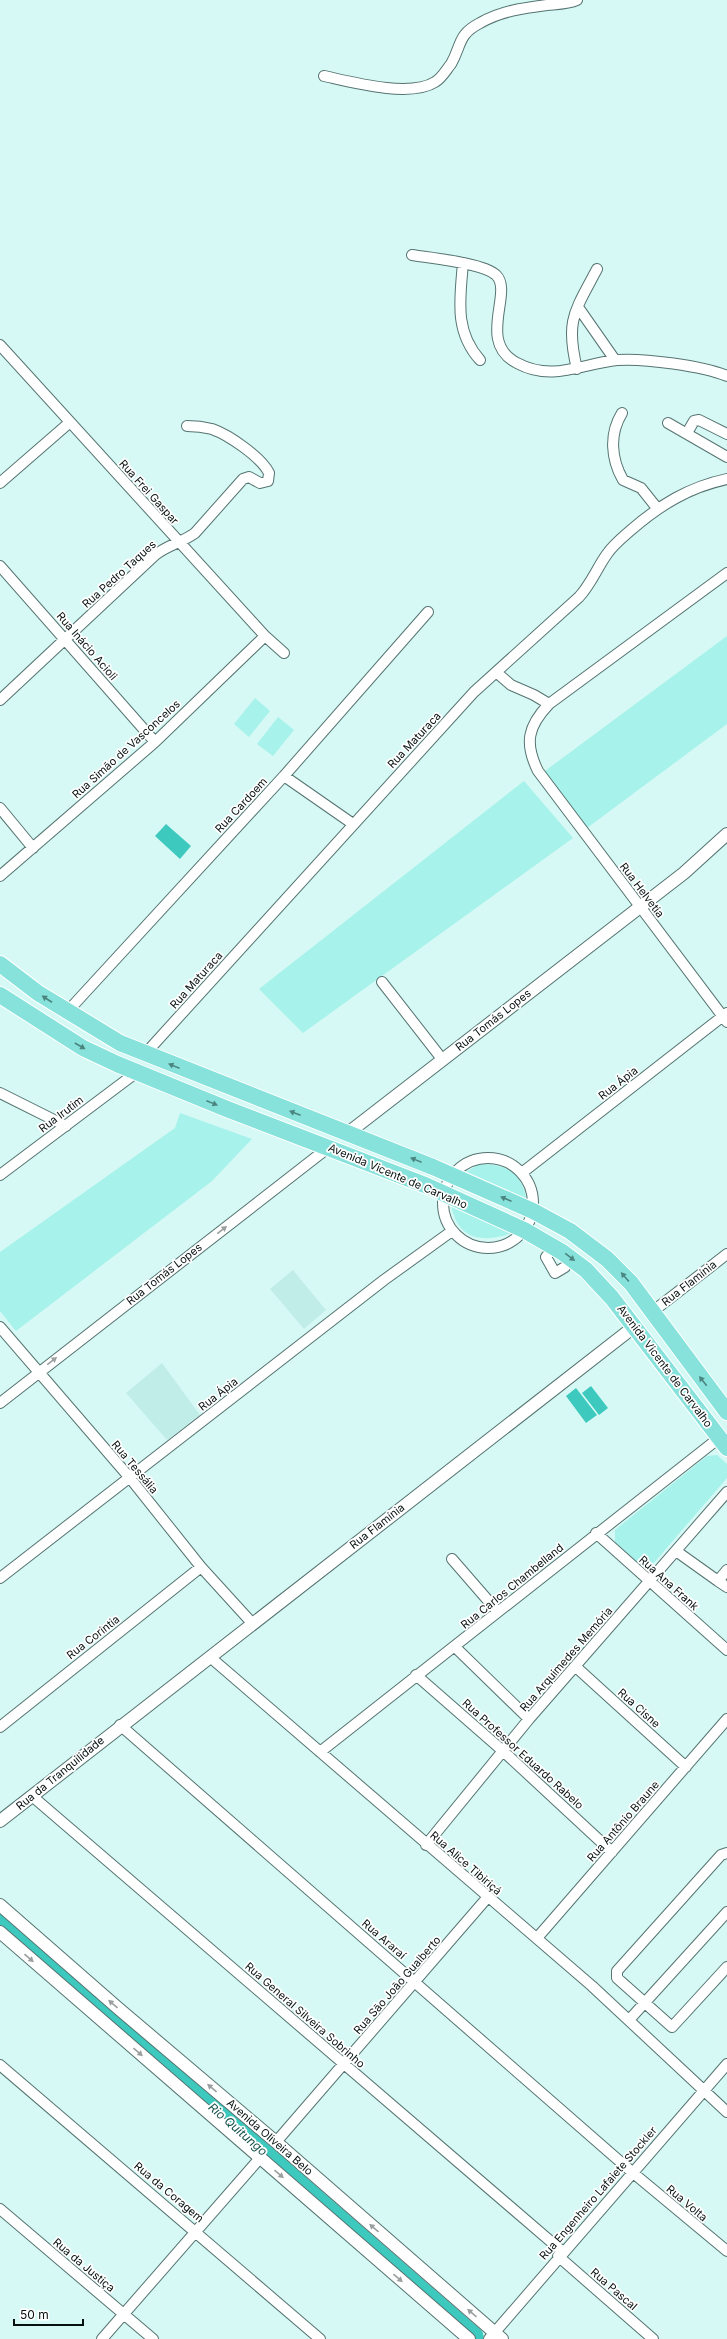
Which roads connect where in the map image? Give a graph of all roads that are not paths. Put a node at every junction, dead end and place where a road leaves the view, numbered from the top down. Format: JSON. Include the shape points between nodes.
{"nodes":[{"id":1,"x":577,"y":0,"type":"edge"},
{"id":2,"x":324,"y":76,"type":"dead end"},
{"id":3,"x":412,"y":255,"type":"dead end"},
{"id":4,"x":463,"y":263,"type":"junction"},
{"id":5,"x":597,"y":269,"type":"dead end"},
{"id":6,"x":578,"y":306,"type":"junction"},
{"id":7,"x":0,"y":345,"type":"edge"},
{"id":8,"x":480,"y":360,"type":"dead end"},
{"id":9,"x":615,"y":360,"type":"junction"},
{"id":10,"x":577,"y":369,"type":"junction"},
{"id":11,"x":727,"y":376,"type":"edge"},
{"id":12,"x":622,"y":413,"type":"dead end"},
{"id":13,"x":69,"y":423,"type":"junction"},
{"id":14,"x":668,"y":423,"type":"dead end"},
{"id":15,"x":187,"y":426,"type":"dead end"},
{"id":16,"x":686,"y":433,"type":"junction"},
{"id":17,"x":727,"y":434,"type":"edge"},
{"id":18,"x":727,"y":457,"type":"edge"},
{"id":19,"x":727,"y":479,"type":"edge"},
{"id":20,"x":0,"y":483,"type":"edge"},
{"id":21,"x":657,"y":508,"type":"junction"},
{"id":22,"x":178,"y":542,"type":"junction"},
{"id":23,"x":0,"y":566,"type":"edge"},
{"id":24,"x":727,"y":573,"type":"edge"},
{"id":25,"x":428,"y":612,"type":"dead end"},
{"id":26,"x":265,"y":636,"type":"junction"},
{"id":27,"x":66,"y":640,"type":"junction"},
{"id":28,"x":284,"y":653,"type":"dead end"},
{"id":29,"x":496,"y":672,"type":"junction"},
{"id":30,"x":0,"y":700,"type":"edge"},
{"id":31,"x":549,"y":704,"type":"junction"},
{"id":32,"x":155,"y":742,"type":"junction"},
{"id":33,"x":284,"y":776,"type":"junction"},
{"id":34,"x":0,"y":808,"type":"edge"},
{"id":35,"x":353,"y":824,"type":"junction"},
{"id":36,"x":727,"y":834,"type":"edge"},
{"id":37,"x":33,"y":848,"type":"junction"},
{"id":38,"x":0,"y":876,"type":"edge"},
{"id":39,"x":639,"y":907,"type":"junction"},
{"id":40,"x":0,"y":964,"type":"edge"},
{"id":41,"x":382,"y":982,"type":"dead end"},
{"id":42,"x":0,"y":995,"type":"edge"},
{"id":43,"x":66,"y":1012,"type":"junction"},
{"id":44,"x":725,"y":1017,"type":"edge"},
{"id":45,"x":145,"y":1054,"type":"junction"},
{"id":46,"x":442,"y":1059,"type":"junction"},
{"id":47,"x":137,"y":1072,"type":"junction"},
{"id":48,"x":0,"y":1093,"type":"edge"},
{"id":49,"x":66,"y":1126,"type":"junction"},
{"id":50,"x":348,"y":1133,"type":"junction"},
{"id":51,"x":329,"y":1147,"type":"junction"},
{"id":52,"x":523,"y":1172,"type":"junction"},
{"id":53,"x":0,"y":1175,"type":"edge"},
{"id":54,"x":452,"y":1176,"type":"junction"},
{"id":55,"x":445,"y":1194,"type":"junction"},
{"id":56,"x":533,"y":1211,"type":"junction"},
{"id":57,"x":524,"y":1230,"type":"junction"},
{"id":58,"x":452,"y":1231,"type":"junction"},
{"id":59,"x":554,"y":1247,"type":"junction"},
{"id":60,"x":727,"y":1254,"type":"edge"},
{"id":61,"x":565,"y":1267,"type":"dead end"},
{"id":62,"x":652,"y":1312,"type":"junction"},
{"id":63,"x":635,"y":1326,"type":"junction"},
{"id":64,"x":0,"y":1327,"type":"edge"},
{"id":65,"x":38,"y":1372,"type":"junction"},
{"id":66,"x":0,"y":1403,"type":"edge"},
{"id":67,"x":727,"y":1412,"type":"edge"},
{"id":68,"x":723,"y":1443,"type":"edge"},
{"id":69,"x":130,"y":1478,"type":"junction"},
{"id":70,"x":727,"y":1492,"type":"edge"},
{"id":71,"x":596,"y":1533,"type":"junction"},
{"id":72,"x":676,"y":1550,"type":"junction"},
{"id":73,"x":452,"y":1559,"type":"dead end"},
{"id":74,"x":201,"y":1567,"type":"junction"},
{"id":75,"x":727,"y":1570,"type":"edge"},
{"id":76,"x":0,"y":1578,"type":"edge"},
{"id":77,"x":718,"y":1581,"type":"junction"},
{"id":78,"x":648,"y":1582,"type":"junction"},
{"id":79,"x":727,"y":1587,"type":"edge"},
{"id":80,"x":498,"y":1612,"type":"junction"},
{"id":81,"x":252,"y":1623,"type":"junction"},
{"id":82,"x":455,"y":1647,"type":"junction"},
{"id":83,"x":727,"y":1650,"type":"edge"},
{"id":84,"x":210,"y":1657,"type":"junction"},
{"id":85,"x":576,"y":1667,"type":"junction"},
{"id":86,"x":416,"y":1675,"type":"junction"},
{"id":87,"x":529,"y":1719,"type":"junction"},
{"id":88,"x":727,"y":1719,"type":"edge"},
{"id":89,"x":120,"y":1726,"type":"junction"},
{"id":90,"x":0,"y":1727,"type":"edge"},
{"id":91,"x":503,"y":1751,"type":"junction"},
{"id":92,"x":320,"y":1752,"type":"junction"},
{"id":93,"x":686,"y":1767,"type":"junction"},
{"id":94,"x":32,"y":1796,"type":"junction"},
{"id":95,"x":0,"y":1821,"type":"edge"},
{"id":96,"x":426,"y":1845,"type":"junction"},
{"id":97,"x":612,"y":1852,"type":"junction"},
{"id":98,"x":727,"y":1853,"type":"edge"},
{"id":99,"x":487,"y":1898,"type":"junction"},
{"id":100,"x":0,"y":1905,"type":"edge"},
{"id":101,"x":727,"y":1912,"type":"edge"},
{"id":102,"x":0,"y":1932,"type":"edge"},
{"id":103,"x":537,"y":1938,"type":"junction"},
{"id":104,"x":727,"y":1967,"type":"edge"},
{"id":105,"x":416,"y":1982,"type":"junction"},
{"id":106,"x":644,"y":2003,"type":"junction"},
{"id":107,"x":629,"y":2020,"type":"junction"},
{"id":108,"x":344,"y":2064,"type":"junction"},
{"id":109,"x":727,"y":2064,"type":"edge"},
{"id":110,"x":0,"y":2065,"type":"edge"},
{"id":111,"x":704,"y":2092,"type":"junction"},
{"id":112,"x":727,"y":2112,"type":"edge"},
{"id":113,"x":276,"y":2142,"type":"junction"},
{"id":114,"x":260,"y":2158,"type":"junction"},
{"id":115,"x":632,"y":2172,"type":"junction"},
{"id":116,"x":0,"y":2209,"type":"edge"},
{"id":117,"x":196,"y":2231,"type":"junction"},
{"id":118,"x":727,"y":2251,"type":"edge"},
{"id":119,"x":560,"y":2254,"type":"junction"},
{"id":120,"x":122,"y":2314,"type":"junction"},
{"id":121,"x":495,"y":2337,"type":"edge"},
{"id":122,"x":102,"y":2339,"type":"edge"},
{"id":123,"x":153,"y":2339,"type":"edge"},
{"id":124,"x":320,"y":2339,"type":"edge"},
{"id":125,"x":469,"y":2339,"type":"edge"},
{"id":126,"x":654,"y":2339,"type":"edge"}],
"edges":[{"from":1,"to":2,"type":"street","via":[[516,9],[478,23],[466,32],[443,74],[427,86],[392,88]]},
{"from":3,"to":4,"type":"street"},
{"from":4,"to":8,"type":"street","via":[[460,291],[463,332],[467,344]]},
{"from":4,"to":10,"type":"street","via":[[489,270],[501,283],[497,327],[499,342],[506,354],[516,363],[536,370],[556,372]]},
{"from":5,"to":6,"type":"street"},
{"from":6,"to":9,"type":"street"},
{"from":6,"to":10,"type":"street","via":[[570,333]]},
{"from":7,"to":13,"type":"street","name":"Rua Frei Gaspar"},
{"from":9,"to":10,"type":"street"},
{"from":9,"to":11,"type":"street","via":[[641,360],[700,368]]},
{"from":12,"to":21,"type":"street","via":[[613,434],[617,464],[623,480],[641,488]]},
{"from":13,"to":20,"type":"street"},
{"from":13,"to":22,"type":"street","name":"Rua Frei Gaspar"},
{"from":14,"to":16,"type":"street"},
{"from":15,"to":22,"type":"street","name":"Rua Pedro Taques","via":[[212,429],[230,438],[264,464],[270,477],[262,483],[249,477],[242,479],[195,533]]},
{"from":16,"to":17,"type":"street","via":[[694,421],[699,420]]},
{"from":16,"to":18,"type":"street"},
{"from":19,"to":21,"type":"street","name":"Rua Maturaca","via":[[688,492]]},
{"from":21,"to":29,"type":"street","name":"Rua Maturaca","via":[[608,552],[589,586],[579,597]]},
{"from":22,"to":26,"type":"street","name":"Rua Frei Gaspar"},
{"from":22,"to":27,"type":"street","name":"Rua Pedro Taques","via":[[156,555]]},
{"from":23,"to":27,"type":"street","name":"Rua Inácio Acioli"},
{"from":24,"to":31,"type":"street"},
{"from":25,"to":33,"type":"street","name":"Rua Cardoem"},
{"from":26,"to":28,"type":"street","name":"Rua Frei Gaspar"},
{"from":26,"to":32,"type":"street","name":"Rua Simão de Vasconcelos"},
{"from":27,"to":30,"type":"street","name":"Rua Pedro Taques"},
{"from":27,"to":32,"type":"street","name":"Rua Inácio Acioli"},
{"from":29,"to":31,"type":"street","via":[[511,685],[534,694]]},
{"from":29,"to":35,"type":"street","name":"Rua Maturaca","via":[[474,692]]},
{"from":31,"to":39,"type":"street","name":"Rua Helvetia","via":[[535,719],[531,730],[531,752],[538,772]]},
{"from":32,"to":37,"type":"street","name":"Rua Simão de Vasconcelos"},
{"from":33,"to":35,"type":"street"},
{"from":33,"to":43,"type":"street","name":"Rua Cardoem"},
{"from":34,"to":37,"type":"street"},
{"from":35,"to":45,"type":"street","name":"Rua Maturaca"},
{"from":36,"to":39,"type":"street","name":"Rua Tomás Lopes","via":[[684,873]]},
{"from":37,"to":38,"type":"street","name":"Rua Simão de Vasconcelos"},
{"from":39,"to":44,"type":"street","name":"Rua Helvetia"},
{"from":39,"to":46,"type":"street","name":"Rua Tomás Lopes"},
{"from":43,"to":40,"type":"main road","name":"Avenida Vicente de Carvalho","one_way":true},
{"from":41,"to":46,"type":"street"},
{"from":42,"to":47,"type":"main road","name":"Avenida Vicente de Carvalho","one_way":true,"via":[[83,1048]]},
{"from":43,"to":45,"type":"main road","name":"Avenida Vicente de Carvalho","via":[[105,1035]]},
{"from":44,"to":52,"type":"street","name":"Rua Ápia"},
{"from":50,"to":45,"type":"main road","name":"Avenida Vicente de Carvalho","one_way":true},
{"from":46,"to":50,"type":"street","name":"Rua Tomás Lopes"},
{"from":47,"to":49,"type":"street","name":"Rua Irutim"},
{"from":47,"to":51,"type":"main road","name":"Avenida Vicente de Carvalho","one_way":true},
{"from":48,"to":49,"type":"street"},
{"from":49,"to":53,"type":"street","name":"Rua Irutim"},
{"from":54,"to":50,"type":"main road","name":"Avenida Vicente de Carvalho","one_way":true},
{"from":51,"to":55,"type":"main road","name":"Avenida Vicente de Carvalho"},
{"from":65,"to":51,"type":"street","name":"Rua Tomás Lopes","one_way":true},
{"from":52,"to":54,"type":"street","via":[[509,1162],[492,1157],[470,1161]]},
{"from":52,"to":56,"type":"street","via":[[530,1184]]},
{"from":54,"to":55,"type":"street"},
{"from":56,"to":54,"type":"main road","name":"Avenida Vicente de Carvalho","one_way":true},
{"from":55,"to":57,"type":"main road","name":"Avenida Vicente de Carvalho"},
{"from":55,"to":58,"type":"street","via":[[444,1213]]},
{"from":56,"to":57,"type":"street"},
{"from":62,"to":56,"type":"main road","name":"Avenida Vicente de Carvalho","one_way":true,"via":[[631,1283],[608,1259],[584,1240]]},
{"from":57,"to":58,"type":"street","via":[[510,1242],[494,1249],[470,1246]]},
{"from":57,"to":59,"type":"main road","name":"Avenida Vicente de Carvalho"},
{"from":58,"to":69,"type":"street","name":"Rua Ápia","via":[[384,1280]]},
{"from":59,"to":61,"type":"street","via":[[546,1257],[555,1273]]},
{"from":59,"to":63,"type":"main road","name":"Avenida Vicente de Carvalho","one_way":true,"via":[[577,1262],[599,1283]]},
{"from":60,"to":62,"type":"street","name":"Rua Flamínia"},
{"from":67,"to":62,"type":"main road","name":"Avenida Vicente de Carvalho","one_way":true},
{"from":63,"to":68,"type":"main road","name":"Avenida Vicente de Carvalho"},
{"from":63,"to":81,"type":"street","name":"Rua Flamínia"},
{"from":64,"to":65,"type":"street","name":"Rua Tessália"},
{"from":65,"to":66,"type":"street","name":"Rua Tomás Lopes"},
{"from":65,"to":69,"type":"street","name":"Rua Tessália"},
{"from":68,"to":71,"type":"street","name":"Rua Carlos Chambelland"},
{"from":69,"to":74,"type":"street","name":"Rua Tessália"},
{"from":69,"to":76,"type":"street","name":"Rua Ápia"},
{"from":70,"to":72,"type":"street","name":"Rua Arquimedes Memória"},
{"from":71,"to":78,"type":"street","name":"Rua Ana Frank"},
{"from":71,"to":80,"type":"street","name":"Rua Carlos Chambelland"},
{"from":72,"to":77,"type":"street"},
{"from":72,"to":78,"type":"street","name":"Rua Arquimedes Memória"},
{"from":73,"to":80,"type":"street"},
{"from":74,"to":81,"type":"street","name":"Rua Tessália"},
{"from":74,"to":90,"type":"street","name":"Rua Corintia"},
{"from":75,"to":77,"type":"street"},
{"from":77,"to":79,"type":"street"},
{"from":78,"to":83,"type":"street","name":"Rua Ana Frank"},
{"from":78,"to":85,"type":"street","name":"Rua Arquimedes Memória"},
{"from":80,"to":82,"type":"street","name":"Rua Carlos Chambelland"},
{"from":81,"to":84,"type":"street","name":"Rua Flamínia"},
{"from":82,"to":86,"type":"street","name":"Rua Carlos Chambelland"},
{"from":82,"to":87,"type":"street"},
{"from":84,"to":89,"type":"street","name":"Rua Flamínia"},
{"from":84,"to":92,"type":"street","name":"Rua Alice Tibiriçá"},
{"from":85,"to":87,"type":"street","name":"Rua Arquimedes Memória"},
{"from":85,"to":93,"type":"street","name":"Rua Cisne"},
{"from":86,"to":91,"type":"street","name":"Rua Professor Eduardo Rabelo"},
{"from":86,"to":92,"type":"street","name":"Rua Carlos Chambelland"},
{"from":87,"to":91,"type":"street","name":"Rua Arquimedes Memória"},
{"from":88,"to":93,"type":"street","name":"Rua Antônio Braune"},
{"from":89,"to":94,"type":"street","name":"Rua da Tranquilidade"},
{"from":89,"to":105,"type":"street","name":"Rua Araraí"},
{"from":91,"to":96,"type":"street","name":"Rua Arquimedes Memória"},
{"from":91,"to":97,"type":"street","name":"Rua Professor Eduardo Rabelo"},
{"from":92,"to":96,"type":"street","name":"Rua Alice Tibiriçá"},
{"from":93,"to":97,"type":"street","name":"Rua Antônio Braune"},
{"from":94,"to":95,"type":"street","name":"Rua da Tranquilidade"},
{"from":94,"to":108,"type":"street","name":"Rua General Silveira Sobrinho"},
{"from":96,"to":99,"type":"street","name":"Rua Alice Tibiriçá"},
{"from":97,"to":103,"type":"street","name":"Rua Antônio Braune"},
{"from":98,"to":106,"type":"street","via":[[721,1855],[617,1971],[618,1980]]},
{"from":99,"to":103,"type":"street","name":"Rua Alice Tibiriçá"},
{"from":99,"to":105,"type":"street","name":"Rua São João Gualberto"},
{"from":113,"to":100,"type":"street","name":"Avenida Oliveira Belo","one_way":true,"via":[[118,2009]]},
{"from":101,"to":106,"type":"street"},
{"from":102,"to":114,"type":"street","name":"Avenida Oliveira Belo","one_way":true},
{"from":103,"to":107,"type":"street","name":"Rua Alice Tibiriçá"},
{"from":104,"to":106,"type":"street","via":[[674,2027],[670,2027]]},
{"from":105,"to":108,"type":"street","name":"Rua São João Gualberto"},
{"from":105,"to":115,"type":"street","name":"Rua Araraí"},
{"from":106,"to":107,"type":"street"},
{"from":107,"to":111,"type":"street","name":"Rua Alice Tibiriçá"},
{"from":108,"to":113,"type":"street","name":"Rua São João Gualberto"},
{"from":108,"to":119,"type":"street","name":"Rua General Silveira Sobrinho"},
{"from":109,"to":111,"type":"street","name":"Rua Engenheiro Lafaiete Stockler"},
{"from":110,"to":117,"type":"street","name":"Rua da Coragem"},
{"from":111,"to":112,"type":"street","name":"Rua Alice Tibiriçá"},
{"from":111,"to":115,"type":"street","name":"Rua Engenheiro Lafaiete Stockler"},
{"from":121,"to":113,"type":"street","name":"Avenida Oliveira Belo","one_way":true},
{"from":114,"to":117,"type":"street"},
{"from":114,"to":125,"type":"street","name":"Avenida Oliveira Belo","one_way":true},
{"from":115,"to":118,"type":"street","name":"Rua Volta"},
{"from":115,"to":119,"type":"street","name":"Rua Engenheiro Lafaiete Stockler"},
{"from":116,"to":120,"type":"street","name":"Rua da Justiça"},
{"from":117,"to":120,"type":"street"},
{"from":117,"to":124,"type":"street","name":"Rua da Coragem"},
{"from":119,"to":121,"type":"street","name":"Rua Engenheiro Lafaiete Stockler"},
{"from":119,"to":126,"type":"street","name":"Rua Pascal"},
{"from":120,"to":122,"type":"street"},
{"from":120,"to":123,"type":"street","name":"Rua da Justiça"}]}
